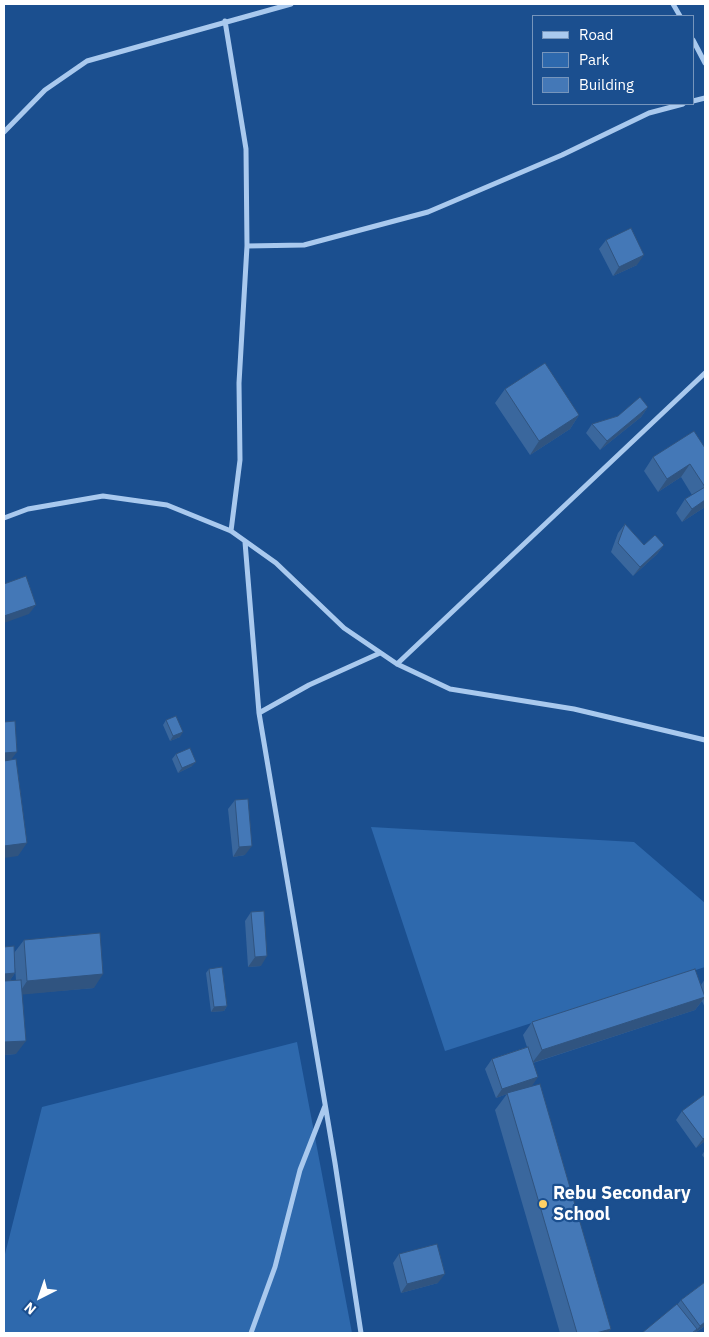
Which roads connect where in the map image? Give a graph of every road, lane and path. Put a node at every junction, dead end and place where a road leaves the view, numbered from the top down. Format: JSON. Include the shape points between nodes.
{"nodes":[{"id":1,"x":292,"y":4,"type":"edge"},
{"id":2,"x":673,"y":4,"type":"edge"},
{"id":3,"x":679,"y":15,"type":"edge"},
{"id":4,"x":225,"y":21,"type":"junction"},
{"id":5,"x":694,"y":42,"type":"edge"},
{"id":6,"x":705,"y":63,"type":"edge"},
{"id":7,"x":679,"y":105,"type":"edge"},
{"id":8,"x":4,"y":132,"type":"edge"},
{"id":9,"x":247,"y":246,"type":"junction"},
{"id":10,"x":705,"y":373,"type":"edge"},
{"id":11,"x":4,"y":518,"type":"edge"},
{"id":12,"x":230,"y":532,"type":"junction"},
{"id":13,"x":245,"y":542,"type":"junction"},
{"id":14,"x":380,"y":653,"type":"junction"},
{"id":15,"x":397,"y":664,"type":"junction"},
{"id":16,"x":259,"y":713,"type":"junction"},
{"id":17,"x":705,"y":740,"type":"edge"},
{"id":18,"x":325,"y":1105,"type":"junction"},
{"id":19,"x":251,"y":1333,"type":"edge"},
{"id":20,"x":361,"y":1333,"type":"edge"}],
"edges":[{"from":1,"to":4,"type":"street"},
{"from":2,"to":3,"type":"street"},
{"from":4,"to":8,"type":"street","via":[[172,39],[87,61],[45,90]]},
{"from":4,"to":9,"type":"street","via":[[246,149]]},
{"from":5,"to":6,"type":"street"},
{"from":7,"to":9,"type":"street","via":[[649,113],[562,155],[428,212],[304,245]]},
{"from":9,"to":12,"type":"street","via":[[239,383],[240,460]]},
{"from":10,"to":15,"type":"street"},
{"from":11,"to":12,"type":"street","via":[[28,509],[103,496],[167,505]]},
{"from":12,"to":13,"type":"street"},
{"from":13,"to":14,"type":"street","via":[[276,563],[344,628]]},
{"from":13,"to":16,"type":"street"},
{"from":14,"to":15,"type":"street"},
{"from":14,"to":16,"type":"street","via":[[309,685]]},
{"from":15,"to":17,"type":"street","via":[[450,690],[574,709]]},
{"from":16,"to":18,"type":"street"},
{"from":18,"to":19,"type":"street","via":[[300,1170],[275,1267]]},
{"from":18,"to":20,"type":"street"}]}
